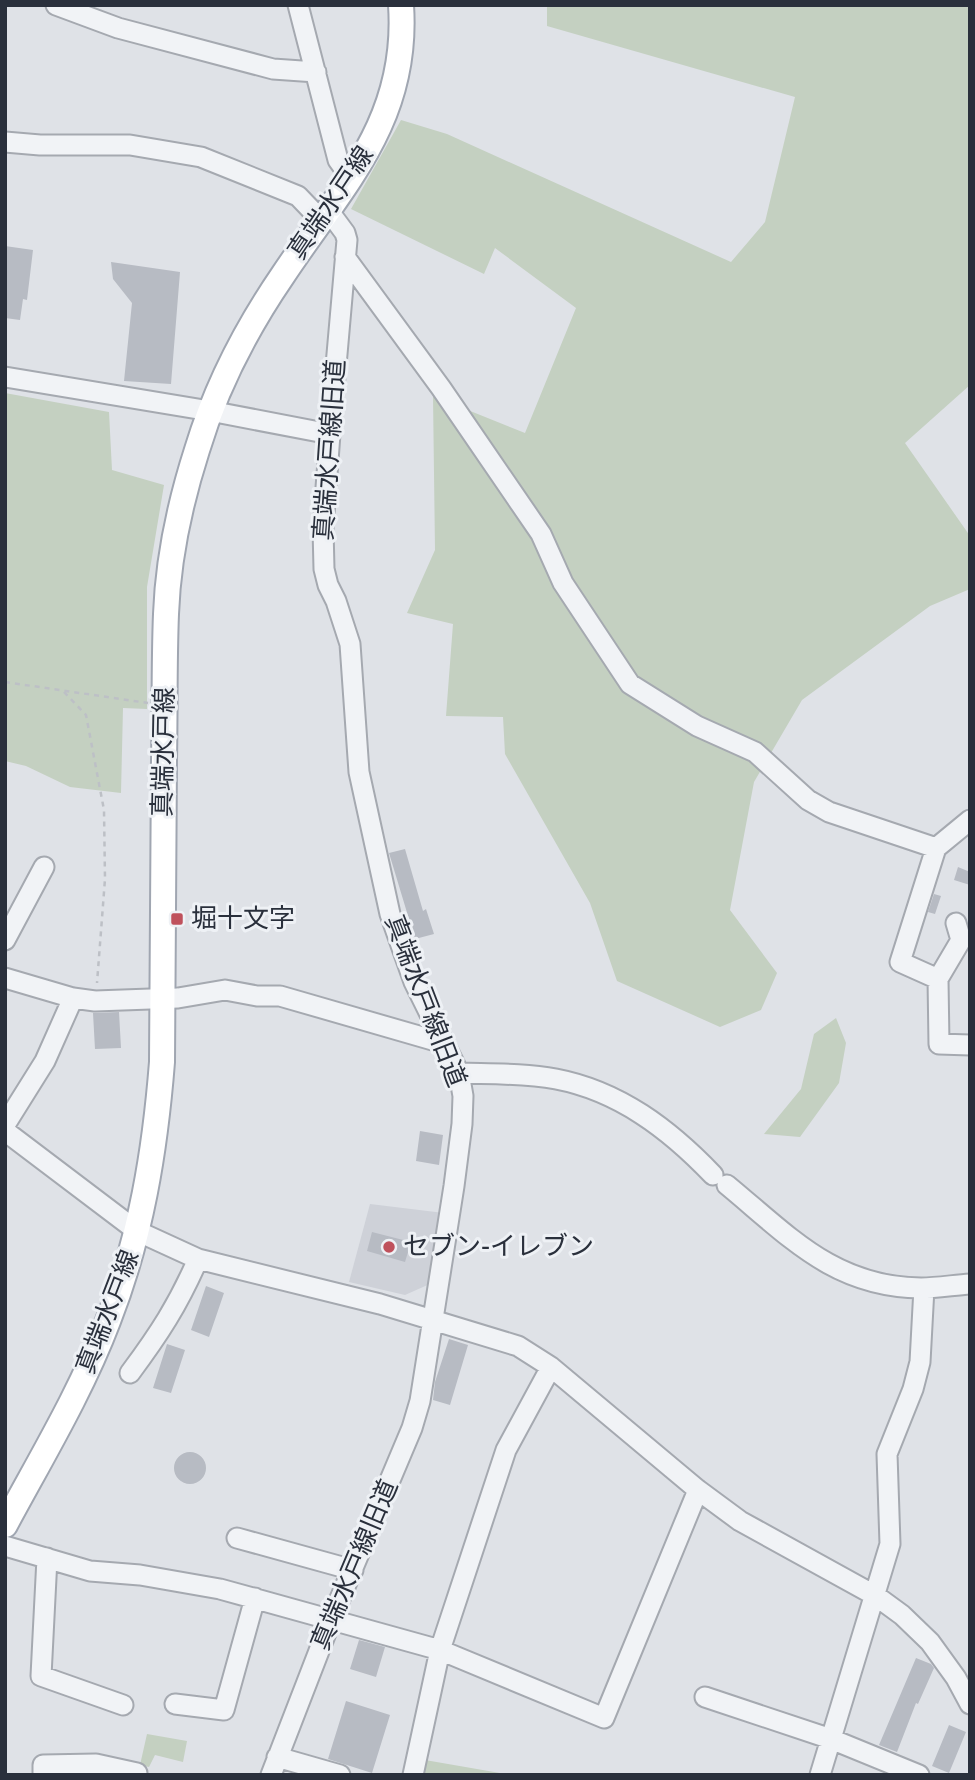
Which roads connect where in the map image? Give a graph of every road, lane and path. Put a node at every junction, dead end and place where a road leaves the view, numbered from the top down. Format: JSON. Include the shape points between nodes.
{"nodes":[{"id":1,"x":56,"y":5,"type":"edge"},
{"id":2,"x":298,"y":5,"type":"edge"},
{"id":3,"x":401,"y":5,"type":"edge"},
{"id":4,"x":316,"y":72,"type":"junction"},
{"id":5,"x":5,"y":142,"type":"edge"},
{"id":6,"x":351,"y":178,"type":"junction"},
{"id":7,"x":325,"y":215,"type":"junction"},
{"id":8,"x":345,"y":257,"type":"junction"},
{"id":9,"x":5,"y":377,"type":"edge"},
{"id":10,"x":210,"y":411,"type":"junction"},
{"id":11,"x":330,"y":434,"type":"junction"},
{"id":12,"x":5,"y":682,"type":"edge"},
{"id":13,"x":64,"y":692,"type":"junction"},
{"id":14,"x":165,"y":704,"type":"junction"},
{"id":15,"x":970,"y":820,"type":"edge"},
{"id":16,"x":936,"y":848,"type":"junction"},
{"id":17,"x":44,"y":867,"type":"dead end"},
{"id":18,"x":956,"y":923,"type":"dead end"},
{"id":19,"x":5,"y":940,"type":"edge"},
{"id":20,"x":5,"y":978,"type":"edge"},
{"id":21,"x":938,"y":979,"type":"junction"},
{"id":22,"x":73,"y":998,"type":"junction"},
{"id":23,"x":162,"y":998,"type":"junction"},
{"id":24,"x":95,"y":1001,"type":"junction"},
{"id":25,"x":443,"y":1043,"type":"junction"},
{"id":26,"x":970,"y":1045,"type":"edge"},
{"id":27,"x":459,"y":1073,"type":"junction"},
{"id":28,"x":5,"y":1125,"type":"edge"},
{"id":29,"x":5,"y":1131,"type":"edge"},
{"id":30,"x":137,"y":1231,"type":"junction"},
{"id":31,"x":198,"y":1259,"type":"junction"},
{"id":32,"x":970,"y":1284,"type":"edge"},
{"id":33,"x":924,"y":1288,"type":"junction"},
{"id":34,"x":433,"y":1319,"type":"junction"},
{"id":35,"x":551,"y":1367,"type":"junction"},
{"id":36,"x":130,"y":1373,"type":"dead end"},
{"id":37,"x":698,"y":1490,"type":"junction"},
{"id":38,"x":5,"y":1525,"type":"edge"},
{"id":39,"x":237,"y":1538,"type":"dead end"},
{"id":40,"x":5,"y":1546,"type":"edge"},
{"id":41,"x":47,"y":1558,"type":"junction"},
{"id":42,"x":353,"y":1570,"type":"junction"},
{"id":43,"x":876,"y":1596,"type":"junction"},
{"id":44,"x":255,"y":1598,"type":"junction"},
{"id":45,"x":331,"y":1620,"type":"junction"},
{"id":46,"x":440,"y":1650,"type":"junction"},
{"id":47,"x":705,"y":1697,"type":"dead end"},
{"id":48,"x":175,"y":1704,"type":"dead end"},
{"id":49,"x":970,"y":1704,"type":"edge"},
{"id":50,"x":123,"y":1705,"type":"dead end"},
{"id":51,"x":831,"y":1739,"type":"junction"},
{"id":52,"x":274,"y":1766,"type":"edge"},
{"id":53,"x":43,"y":1775,"type":"edge"},
{"id":54,"x":136,"y":1775,"type":"edge"},
{"id":55,"x":341,"y":1775,"type":"edge"},
{"id":56,"x":413,"y":1775,"type":"edge"},
{"id":57,"x":820,"y":1775,"type":"edge"},
{"id":58,"x":919,"y":1775,"type":"edge"}],
"edges":[{"from":1,"to":4,"type":"street","via":[[118,29],[273,69]]},
{"from":2,"to":4,"type":"street"},
{"from":3,"to":6,"type":"main road","name":"真端水戸線","via":[[401,53],[392,95]]},
{"from":4,"to":6,"type":"street","via":[[338,160]]},
{"from":5,"to":7,"type":"street","name":"真端水戸線旧道","via":[[130,145],[201,157],[298,196]]},
{"from":6,"to":7,"type":"main road","name":"真端水戸線"},
{"from":7,"to":8,"type":"street","name":"真端水戸線旧道","via":[[345,233]]},
{"from":7,"to":10,"type":"main road","name":"真端水戸線","via":[[260,310]]},
{"from":8,"to":11,"type":"street","name":"真端水戸線旧道"},
{"from":8,"to":16,"type":"street","via":[[541,534],[563,583],[630,684],[697,726],[755,752],[808,800],[829,812]]},
{"from":9,"to":10,"type":"street"},
{"from":10,"to":11,"type":"street"},
{"from":10,"to":14,"type":"main road","name":"真端水戸線","via":[[176,532],[166,613]]},
{"from":11,"to":25,"type":"street","name":"真端水戸線旧道","via":[[324,569],[350,644],[359,772],[390,914],[414,982]]},
{"from":12,"to":13,"type":"path"},
{"from":13,"to":14,"type":"path"},
{"from":13,"to":24,"type":"path","via":[[86,715],[104,810],[105,880]]},
{"from":14,"to":23,"type":"main road","name":"真端水戸線"},
{"from":15,"to":16,"type":"street"},
{"from":16,"to":21,"type":"street","via":[[900,962]]},
{"from":17,"to":19,"type":"street"},
{"from":18,"to":21,"type":"street","via":[[961,940]]},
{"from":20,"to":22,"type":"street"},
{"from":21,"to":26,"type":"street","via":[[939,1044]]},
{"from":22,"to":24,"type":"street"},
{"from":22,"to":28,"type":"street","via":[[45,1061]]},
{"from":23,"to":24,"type":"street"},
{"from":23,"to":25,"type":"street","via":[[225,990],[280,996]]},
{"from":23,"to":30,"type":"main road","name":"真端水戸線","via":[[158,1112]]},
{"from":25,"to":27,"type":"street","name":"真端水戸線旧道"},
{"from":27,"to":33,"type":"street","via":[[554,1079],[583,1085],[639,1110],[794,1241],[836,1270],[881,1284]]},
{"from":27,"to":34,"type":"street","name":"真端水戸線旧道","via":[[462,1124]]},
{"from":29,"to":30,"type":"street"},
{"from":30,"to":31,"type":"street"},
{"from":30,"to":38,"type":"main road","name":"真端水戸線","via":[[87,1372]]},
{"from":31,"to":34,"type":"street"},
{"from":31,"to":36,"type":"street","via":[[165,1327]]},
{"from":32,"to":33,"type":"street"},
{"from":33,"to":43,"type":"street","via":[[920,1362],[887,1454],[890,1544]]},
{"from":34,"to":35,"type":"street","via":[[518,1346]]},
{"from":34,"to":42,"type":"street","name":"真端水戸線旧道","via":[[412,1427]]},
{"from":35,"to":37,"type":"street"},
{"from":35,"to":46,"type":"street","via":[[506,1450]]},
{"from":37,"to":43,"type":"street","via":[[740,1521]]},
{"from":37,"to":46,"type":"street","via":[[604,1718]]},
{"from":39,"to":42,"type":"street"},
{"from":40,"to":41,"type":"street"},
{"from":41,"to":44,"type":"street","via":[[89,1571],[139,1575]]},
{"from":41,"to":50,"type":"street","via":[[41,1676]]},
{"from":42,"to":45,"type":"street","name":"真端水戸線旧道"},
{"from":43,"to":49,"type":"street","via":[[930,1642]]},
{"from":43,"to":51,"type":"street"},
{"from":44,"to":45,"type":"street"},
{"from":44,"to":48,"type":"street","via":[[224,1710]]},
{"from":45,"to":46,"type":"street"},
{"from":45,"to":52,"type":"street","name":"真端水戸線旧道"},
{"from":46,"to":56,"type":"street"},
{"from":47,"to":51,"type":"street"},
{"from":51,"to":57,"type":"street"},
{"from":51,"to":58,"type":"street"},
{"from":52,"to":55,"type":"street"},
{"from":53,"to":54,"type":"street","via":[[43,1765],[96,1764]]}]}
